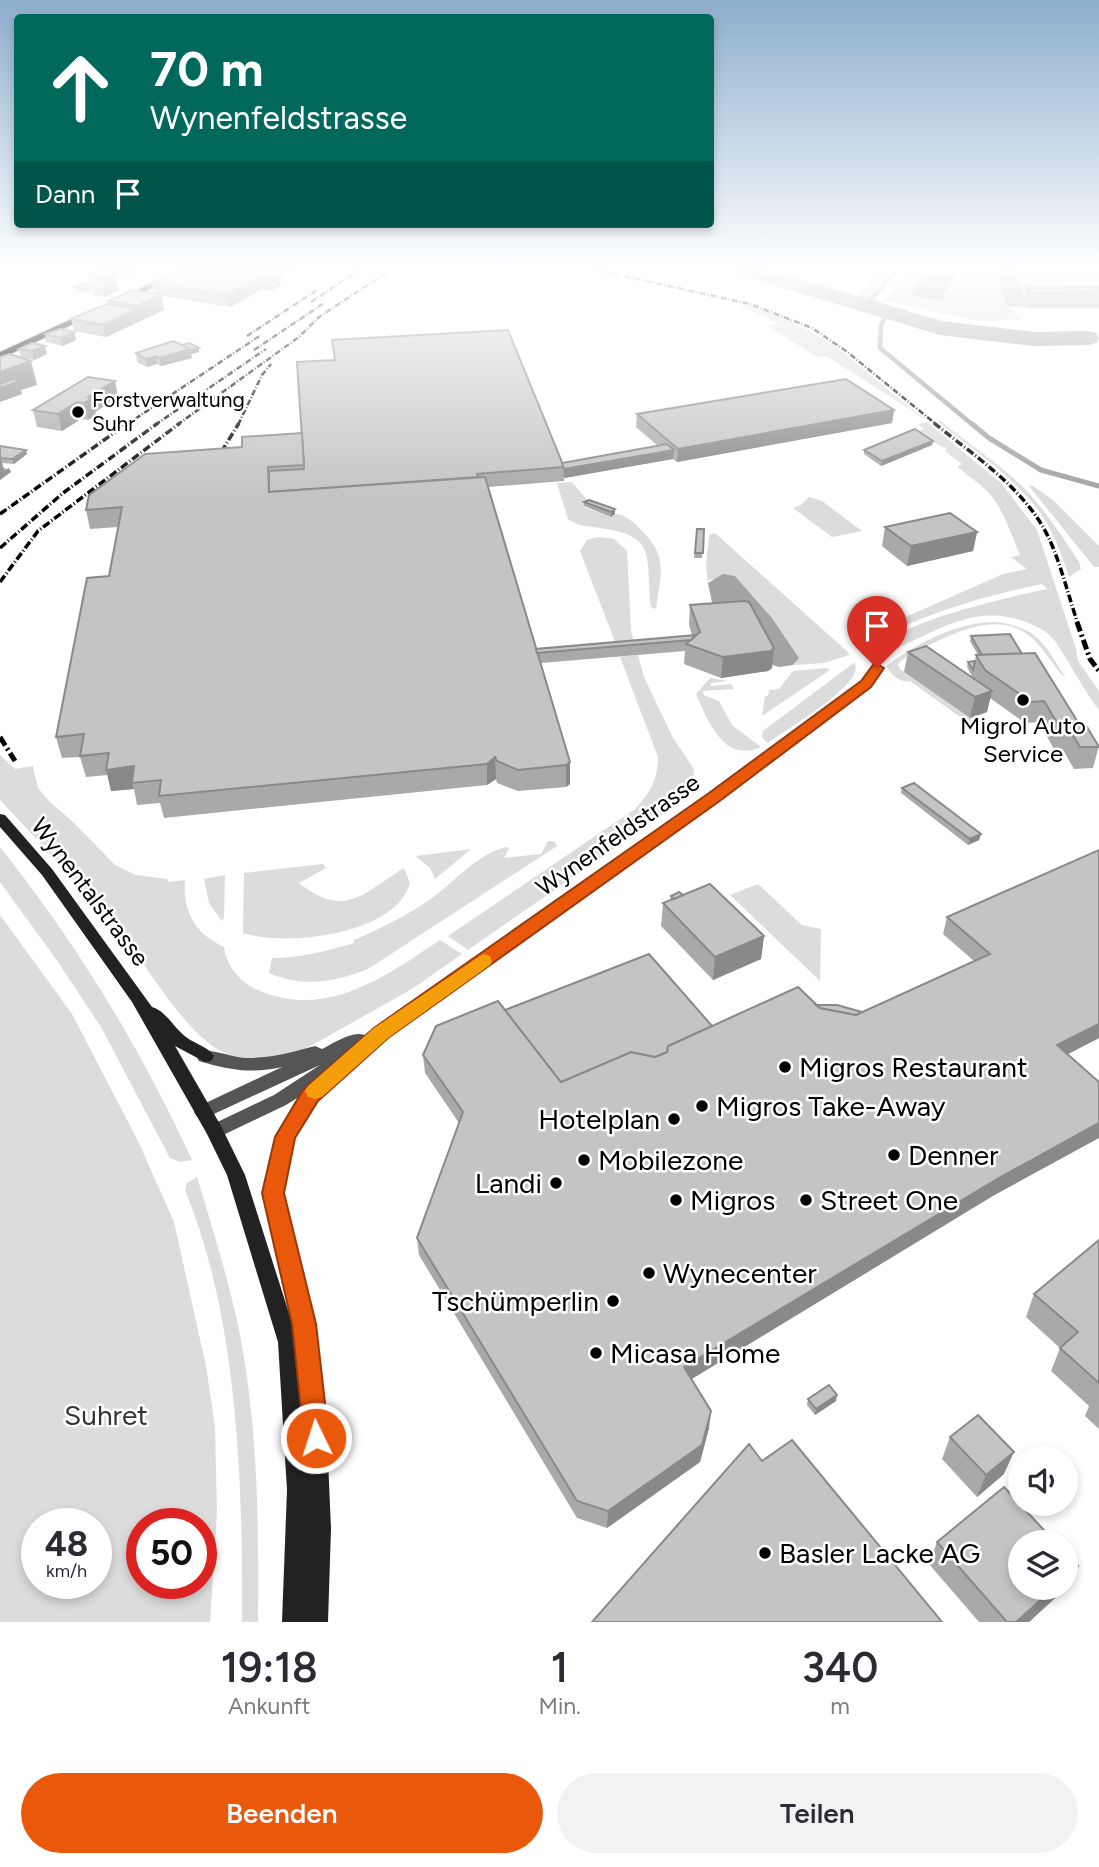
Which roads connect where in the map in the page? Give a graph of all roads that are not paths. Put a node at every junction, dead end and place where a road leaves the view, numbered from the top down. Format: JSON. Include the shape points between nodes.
{"nodes":[{"id":1,"x":25,"y":345,"type":"edge"},
{"id":2,"x":0,"y":356,"type":"edge"},
{"id":3,"x":877,"y":668,"type":"dead end"},
{"id":4,"x":0,"y":818,"type":"edge"},
{"id":5,"x":138,"y":998,"type":"junction"},
{"id":6,"x":381,"y":1033,"type":"junction"},
{"id":7,"x":356,"y":1040,"type":"junction"},
{"id":8,"x":205,"y":1056,"type":"joint"},
{"id":9,"x":203,"y":1112,"type":"junction"},
{"id":10,"x":215,"y":1131,"type":"junction"},
{"id":11,"x":285,"y":1137,"type":"joint"},
{"id":12,"x":294,"y":1622,"type":"edge"},
{"id":13,"x":316,"y":1622,"type":"edge"}],
"edges":[{"from":1,"to":2,"type":"main road"},
{"from":3,"to":6,"type":"street","name":"Wynenfeldstrasse","via":[[866,684],[715,796]]},
{"from":4,"to":5,"type":"main road","name":"Wynentalstrasse","via":[[47,872]]},
{"from":5,"to":8,"type":"main road","name":"Wynentalstrasse","via":[[179,1041]]},
{"from":5,"to":9,"type":"main road","name":"Wynentalstrasse"},
{"from":6,"to":7,"type":"street","name":"Wynenfeldstrasse"},
{"from":6,"to":10,"type":"street","name":"Wynenfeldstrasse","via":[[280,1100]]},
{"from":6,"to":11,"type":"street","name":"Wynenfeldstrasse","via":[[310,1096]]},
{"from":7,"to":8,"type":"street","name":"Wynenfeldstrasse","via":[[270,1065],[246,1067]]},
{"from":7,"to":9,"type":"street","name":"Wynenfeldstrasse"},
{"from":9,"to":10,"type":"main road","name":"Wynentalstrasse"},
{"from":10,"to":12,"type":"main road","name":"Wynentalstrasse","via":[[236,1175],[288,1342],[298,1490]]},
{"from":11,"to":13,"type":"main road","via":[[273,1193],[304,1324],[315,1415],[320,1528]]}]}
